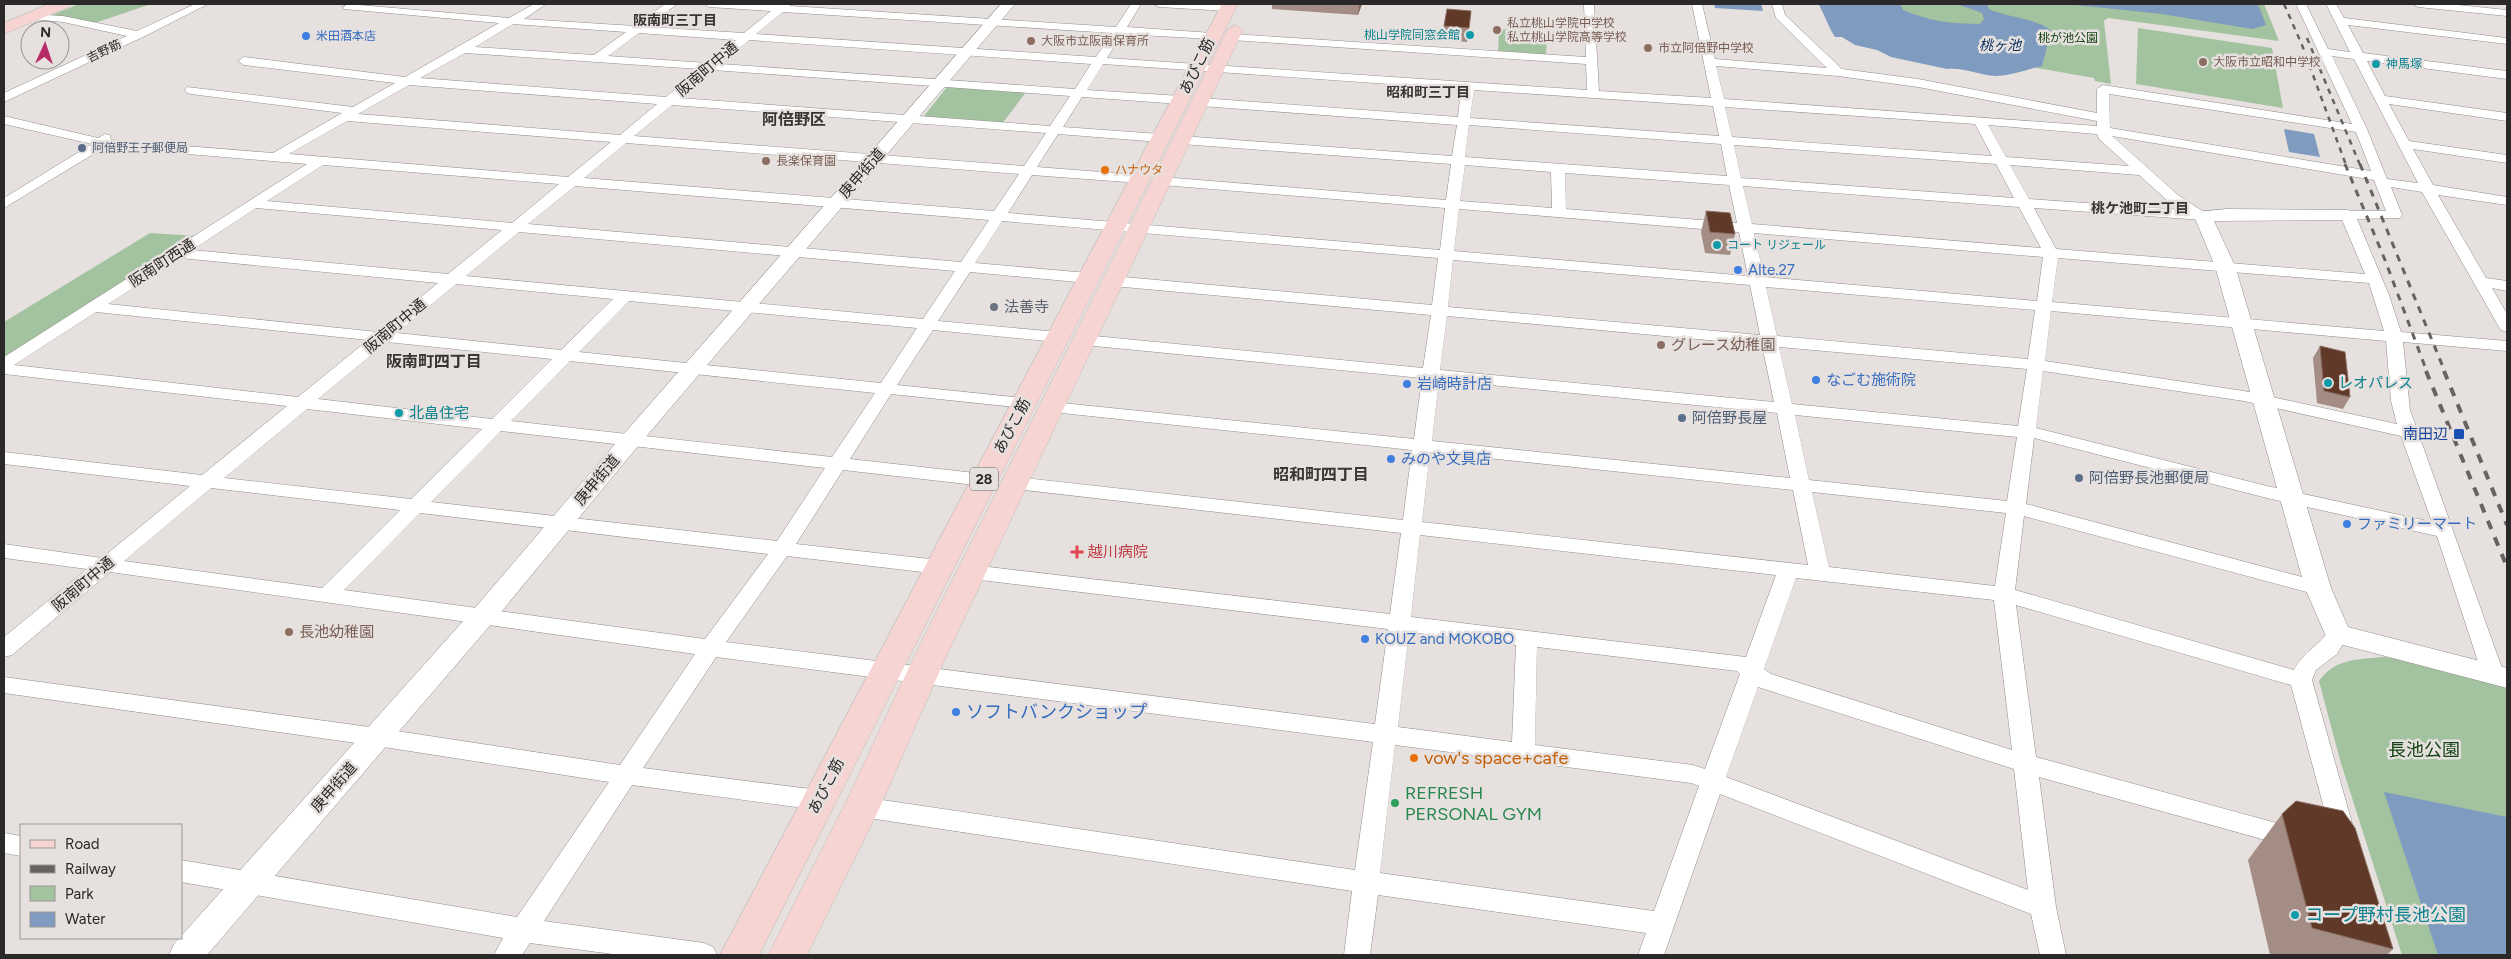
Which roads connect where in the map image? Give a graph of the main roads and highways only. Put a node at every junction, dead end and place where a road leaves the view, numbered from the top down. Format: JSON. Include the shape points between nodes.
{"nodes":[{"id":1,"x":46,"y":4,"type":"edge"},
{"id":2,"x":62,"y":4,"type":"edge"},
{"id":3,"x":1235,"y":5,"type":"edge"},
{"id":4,"x":4,"y":22,"type":"edge"},
{"id":5,"x":4,"y":28,"type":"edge"},
{"id":6,"x":1071,"y":339,"type":"junction"},
{"id":7,"x":739,"y":955,"type":"edge"},
{"id":8,"x":787,"y":955,"type":"edge"}],
"edges":[{"from":1,"to":4,"type":"main road"},
{"from":2,"to":5,"type":"main road"},
{"from":3,"to":6,"type":"main road","name":"あびこ筋","number":"28","via":[[1191,101]]},
{"from":6,"to":7,"type":"main road","name":"あびこ筋","number":"28","via":[[1024,403]]},
{"from":6,"to":8,"type":"main road","name":"あびこ筋","number":"28","via":[[1052,407],[862,807]]}]}
